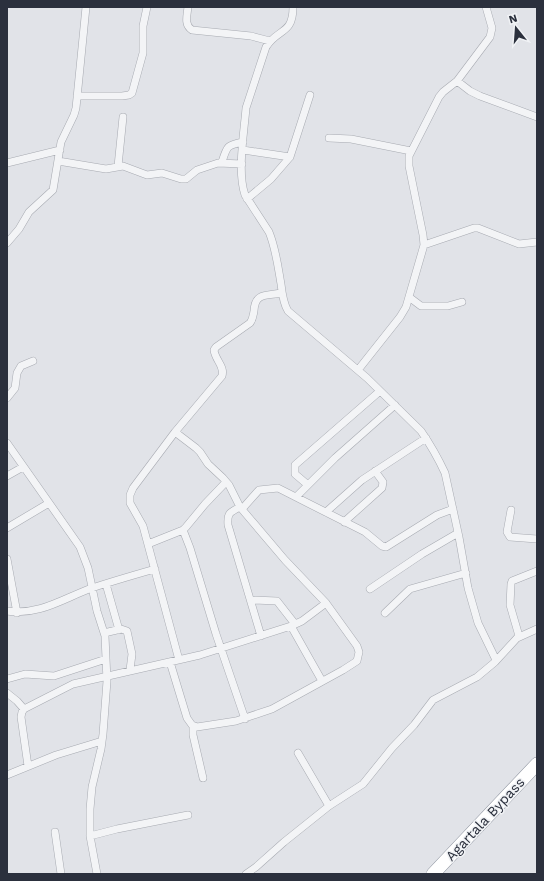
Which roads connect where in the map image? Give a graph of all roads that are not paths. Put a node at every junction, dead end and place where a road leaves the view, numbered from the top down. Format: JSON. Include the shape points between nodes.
{"nodes":[{"id":1,"x":86,"y":7,"type":"edge"},
{"id":2,"x":147,"y":7,"type":"edge"},
{"id":3,"x":188,"y":7,"type":"edge"},
{"id":4,"x":293,"y":7,"type":"edge"},
{"id":5,"x":486,"y":7,"type":"edge"},
{"id":6,"x":270,"y":41,"type":"junction"},
{"id":7,"x":457,"y":81,"type":"junction"},
{"id":8,"x":310,"y":95,"type":"dead end"},
{"id":9,"x":77,"y":96,"type":"junction"},
{"id":10,"x":123,"y":117,"type":"dead end"},
{"id":11,"x":537,"y":117,"type":"edge"},
{"id":12,"x":329,"y":138,"type":"dead end"},
{"id":13,"x":243,"y":142,"type":"junction"},
{"id":14,"x":60,"y":150,"type":"junction"},
{"id":15,"x":243,"y":150,"type":"junction"},
{"id":16,"x":411,"y":151,"type":"junction"},
{"id":17,"x":290,"y":157,"type":"junction"},
{"id":18,"x":58,"y":161,"type":"junction"},
{"id":19,"x":222,"y":162,"type":"junction"},
{"id":20,"x":7,"y":163,"type":"edge"},
{"id":21,"x":242,"y":164,"type":"junction"},
{"id":22,"x":118,"y":166,"type":"junction"},
{"id":23,"x":248,"y":198,"type":"junction"},
{"id":24,"x":537,"y":242,"type":"edge"},
{"id":25,"x":7,"y":244,"type":"edge"},
{"id":26,"x":424,"y":245,"type":"junction"},
{"id":27,"x":282,"y":293,"type":"junction"},
{"id":28,"x":409,"y":297,"type":"junction"},
{"id":29,"x":462,"y":302,"type":"dead end"},
{"id":30,"x":33,"y":360,"type":"dead end"},
{"id":31,"x":358,"y":370,"type":"junction"},
{"id":32,"x":380,"y":391,"type":"junction"},
{"id":33,"x":7,"y":398,"type":"edge"},
{"id":34,"x":395,"y":406,"type":"junction"},
{"id":35,"x":175,"y":432,"type":"junction"},
{"id":36,"x":426,"y":438,"type":"junction"},
{"id":37,"x":7,"y":443,"type":"edge"},
{"id":38,"x":23,"y":467,"type":"junction"},
{"id":39,"x":375,"y":471,"type":"junction"},
{"id":40,"x":7,"y":476,"type":"edge"},
{"id":41,"x":226,"y":482,"type":"junction"},
{"id":42,"x":308,"y":485,"type":"junction"},
{"id":43,"x":296,"y":497,"type":"junction"},
{"id":44,"x":49,"y":503,"type":"junction"},
{"id":45,"x":241,"y":508,"type":"junction"},
{"id":46,"x":453,"y":509,"type":"junction"},
{"id":47,"x":511,"y":510,"type":"dead end"},
{"id":48,"x":326,"y":512,"type":"junction"},
{"id":49,"x":344,"y":522,"type":"junction"},
{"id":50,"x":7,"y":528,"type":"edge"},
{"id":51,"x":183,"y":530,"type":"junction"},
{"id":52,"x":458,"y":533,"type":"junction"},
{"id":53,"x":537,"y":539,"type":"edge"},
{"id":54,"x":148,"y":544,"type":"junction"},
{"id":55,"x":7,"y":559,"type":"edge"},
{"id":56,"x":155,"y":569,"type":"junction"},
{"id":57,"x":537,"y":571,"type":"edge"},
{"id":58,"x":466,"y":572,"type":"junction"},
{"id":59,"x":106,"y":584,"type":"junction"},
{"id":60,"x":91,"y":588,"type":"junction"},
{"id":61,"x":370,"y":589,"type":"dead end"},
{"id":62,"x":250,"y":600,"type":"junction"},
{"id":63,"x":326,"y":603,"type":"junction"},
{"id":64,"x":7,"y":611,"type":"edge"},
{"id":65,"x":17,"y":613,"type":"junction"},
{"id":66,"x":385,"y":613,"type":"dead end"},
{"id":67,"x":293,"y":625,"type":"junction"},
{"id":68,"x":537,"y":629,"type":"edge"},
{"id":69,"x":119,"y":630,"type":"junction"},
{"id":70,"x":104,"y":633,"type":"junction"},
{"id":71,"x":261,"y":636,"type":"junction"},
{"id":72,"x":519,"y":636,"type":"junction"},
{"id":73,"x":221,"y":649,"type":"junction"},
{"id":74,"x":106,"y":659,"type":"junction"},
{"id":75,"x":179,"y":660,"type":"junction"},
{"id":76,"x":496,"y":660,"type":"junction"},
{"id":77,"x":170,"y":662,"type":"junction"},
{"id":78,"x":130,"y":670,"type":"junction"},
{"id":79,"x":107,"y":675,"type":"junction"},
{"id":80,"x":7,"y":679,"type":"edge"},
{"id":81,"x":322,"y":682,"type":"junction"},
{"id":82,"x":7,"y":694,"type":"edge"},
{"id":83,"x":24,"y":709,"type":"junction"},
{"id":84,"x":245,"y":719,"type":"junction"},
{"id":85,"x":193,"y":726,"type":"junction"},
{"id":86,"x":102,"y":741,"type":"junction"},
{"id":87,"x":298,"y":753,"type":"dead end"},
{"id":88,"x":537,"y":764,"type":"edge"},
{"id":89,"x":28,"y":766,"type":"junction"},
{"id":90,"x":7,"y":775,"type":"edge"},
{"id":91,"x":203,"y":778,"type":"dead end"},
{"id":92,"x":329,"y":806,"type":"junction"},
{"id":93,"x":188,"y":815,"type":"dead end"},
{"id":94,"x":55,"y":832,"type":"dead end"},
{"id":95,"x":90,"y":836,"type":"junction"},
{"id":96,"x":61,"y":874,"type":"edge"},
{"id":97,"x":97,"y":874,"type":"edge"},
{"id":98,"x":246,"y":874,"type":"edge"},
{"id":99,"x":433,"y":874,"type":"edge"}],
"edges":[{"from":1,"to":9,"type":"street"},
{"from":2,"to":9,"type":"street","via":[[143,26],[143,53],[132,93],[122,96]]},
{"from":3,"to":6,"type":"street","via":[[186,21],[192,30],[256,37]]},
{"from":4,"to":6,"type":"street","via":[[293,16],[288,27]]},
{"from":5,"to":7,"type":"street","via":[[492,28],[490,37]]},
{"from":6,"to":13,"type":"street","via":[[248,99]]},
{"from":7,"to":11,"type":"street","via":[[480,96]]},
{"from":7,"to":16,"type":"street","via":[[439,97]]},
{"from":8,"to":17,"type":"street"},
{"from":9,"to":14,"type":"street","via":[[74,115],[63,136]]},
{"from":10,"to":22,"type":"street"},
{"from":12,"to":16,"type":"street","via":[[351,139]]},
{"from":13,"to":15,"type":"street"},
{"from":13,"to":19,"type":"street","via":[[229,146]]},
{"from":14,"to":18,"type":"street"},
{"from":14,"to":20,"type":"street"},
{"from":15,"to":17,"type":"street"},
{"from":15,"to":21,"type":"street"},
{"from":16,"to":26,"type":"street","via":[[409,166]]},
{"from":17,"to":23,"type":"street","via":[[271,179]]},
{"from":18,"to":22,"type":"street","via":[[106,169]]},
{"from":18,"to":25,"type":"street","via":[[53,190],[28,212]]},
{"from":19,"to":21,"type":"street"},
{"from":19,"to":22,"type":"street","via":[[197,170],[186,179],[162,173],[147,175]]},
{"from":21,"to":23,"type":"street","via":[[243,189]]},
{"from":23,"to":27,"type":"street","via":[[272,239]]},
{"from":24,"to":26,"type":"street","via":[[519,244],[474,228]]},
{"from":26,"to":28,"type":"street"},
{"from":27,"to":31,"type":"street","via":[[288,311]]},
{"from":27,"to":35,"type":"street","via":[[256,299],[250,323],[216,347],[214,354],[224,372]]},
{"from":28,"to":29,"type":"street","via":[[421,306],[448,306]]},
{"from":28,"to":31,"type":"street","via":[[400,317]]},
{"from":30,"to":33,"type":"street","via":[[21,366],[17,373],[15,388]]},
{"from":31,"to":32,"type":"street"},
{"from":32,"to":34,"type":"street"},
{"from":32,"to":42,"type":"street","via":[[295,466],[295,474]]},
{"from":34,"to":36,"type":"street"},
{"from":34,"to":42,"type":"street"},
{"from":35,"to":41,"type":"street","via":[[200,452]]},
{"from":35,"to":54,"type":"street","via":[[130,495],[130,503],[143,526]]},
{"from":36,"to":39,"type":"street"},
{"from":36,"to":46,"type":"street","via":[[445,473]]},
{"from":37,"to":38,"type":"street"},
{"from":38,"to":40,"type":"street"},
{"from":38,"to":44,"type":"street"},
{"from":39,"to":48,"type":"street"},
{"from":39,"to":49,"type":"street","via":[[383,482],[382,488]]},
{"from":41,"to":45,"type":"street"},
{"from":41,"to":51,"type":"street"},
{"from":42,"to":43,"type":"street"},
{"from":43,"to":45,"type":"street","via":[[278,488],[263,489]]},
{"from":43,"to":48,"type":"street"},
{"from":44,"to":50,"type":"street"},
{"from":44,"to":60,"type":"street","via":[[80,547],[88,568]]},
{"from":45,"to":62,"type":"street","via":[[230,512],[228,525]]},
{"from":45,"to":63,"type":"street"},
{"from":46,"to":49,"type":"street","via":[[437,515],[386,546]]},
{"from":46,"to":52,"type":"street"},
{"from":47,"to":53,"type":"street","via":[[508,535]]},
{"from":48,"to":49,"type":"street"},
{"from":51,"to":54,"type":"street"},
{"from":51,"to":73,"type":"street"},
{"from":52,"to":58,"type":"street"},
{"from":52,"to":61,"type":"street"},
{"from":54,"to":56,"type":"street"},
{"from":55,"to":65,"type":"street"},
{"from":56,"to":59,"type":"street"},
{"from":56,"to":75,"type":"street"},
{"from":57,"to":72,"type":"street","via":[[516,579],[511,584],[510,605]]},
{"from":58,"to":66,"type":"street","via":[[410,589]]},
{"from":58,"to":76,"type":"street","via":[[478,623]]},
{"from":59,"to":60,"type":"street"},
{"from":59,"to":69,"type":"street"},
{"from":60,"to":65,"type":"street","via":[[41,609]]},
{"from":60,"to":70,"type":"street"},
{"from":62,"to":67,"type":"street","via":[[276,601]]},
{"from":62,"to":71,"type":"street"},
{"from":63,"to":67,"type":"street"},
{"from":63,"to":81,"type":"street","via":[[360,652],[357,661]]},
{"from":64,"to":65,"type":"street"},
{"from":67,"to":71,"type":"street"},
{"from":67,"to":81,"type":"street"},
{"from":68,"to":72,"type":"street"},
{"from":69,"to":70,"type":"street"},
{"from":69,"to":78,"type":"street","via":[[125,630],[128,635],[132,654]]},
{"from":70,"to":74,"type":"street"},
{"from":71,"to":73,"type":"street"},
{"from":72,"to":76,"type":"street"},
{"from":73,"to":75,"type":"street"},
{"from":73,"to":84,"type":"street"},
{"from":74,"to":79,"type":"street"},
{"from":74,"to":80,"type":"street","via":[[54,676],[31,673]]},
{"from":75,"to":77,"type":"street"},
{"from":76,"to":92,"type":"street","via":[[477,677],[433,700],[363,784]]},
{"from":77,"to":78,"type":"street"},
{"from":77,"to":85,"type":"street","via":[[182,705]]},
{"from":78,"to":79,"type":"street"},
{"from":79,"to":83,"type":"street","via":[[73,684]]},
{"from":79,"to":86,"type":"street"},
{"from":81,"to":84,"type":"street","via":[[272,709]]},
{"from":82,"to":83,"type":"street"},
{"from":83,"to":89,"type":"street","via":[[21,717]]},
{"from":84,"to":85,"type":"street"},
{"from":85,"to":91,"type":"street"},
{"from":86,"to":89,"type":"street"},
{"from":86,"to":95,"type":"street","via":[[92,787]]},
{"from":87,"to":92,"type":"street"},
{"from":88,"to":99,"type":"highway","name":"Agartala Bypass"},
{"from":89,"to":90,"type":"street"},
{"from":92,"to":98,"type":"street"},
{"from":93,"to":95,"type":"street"},
{"from":94,"to":96,"type":"street"},
{"from":95,"to":97,"type":"street"}]}
